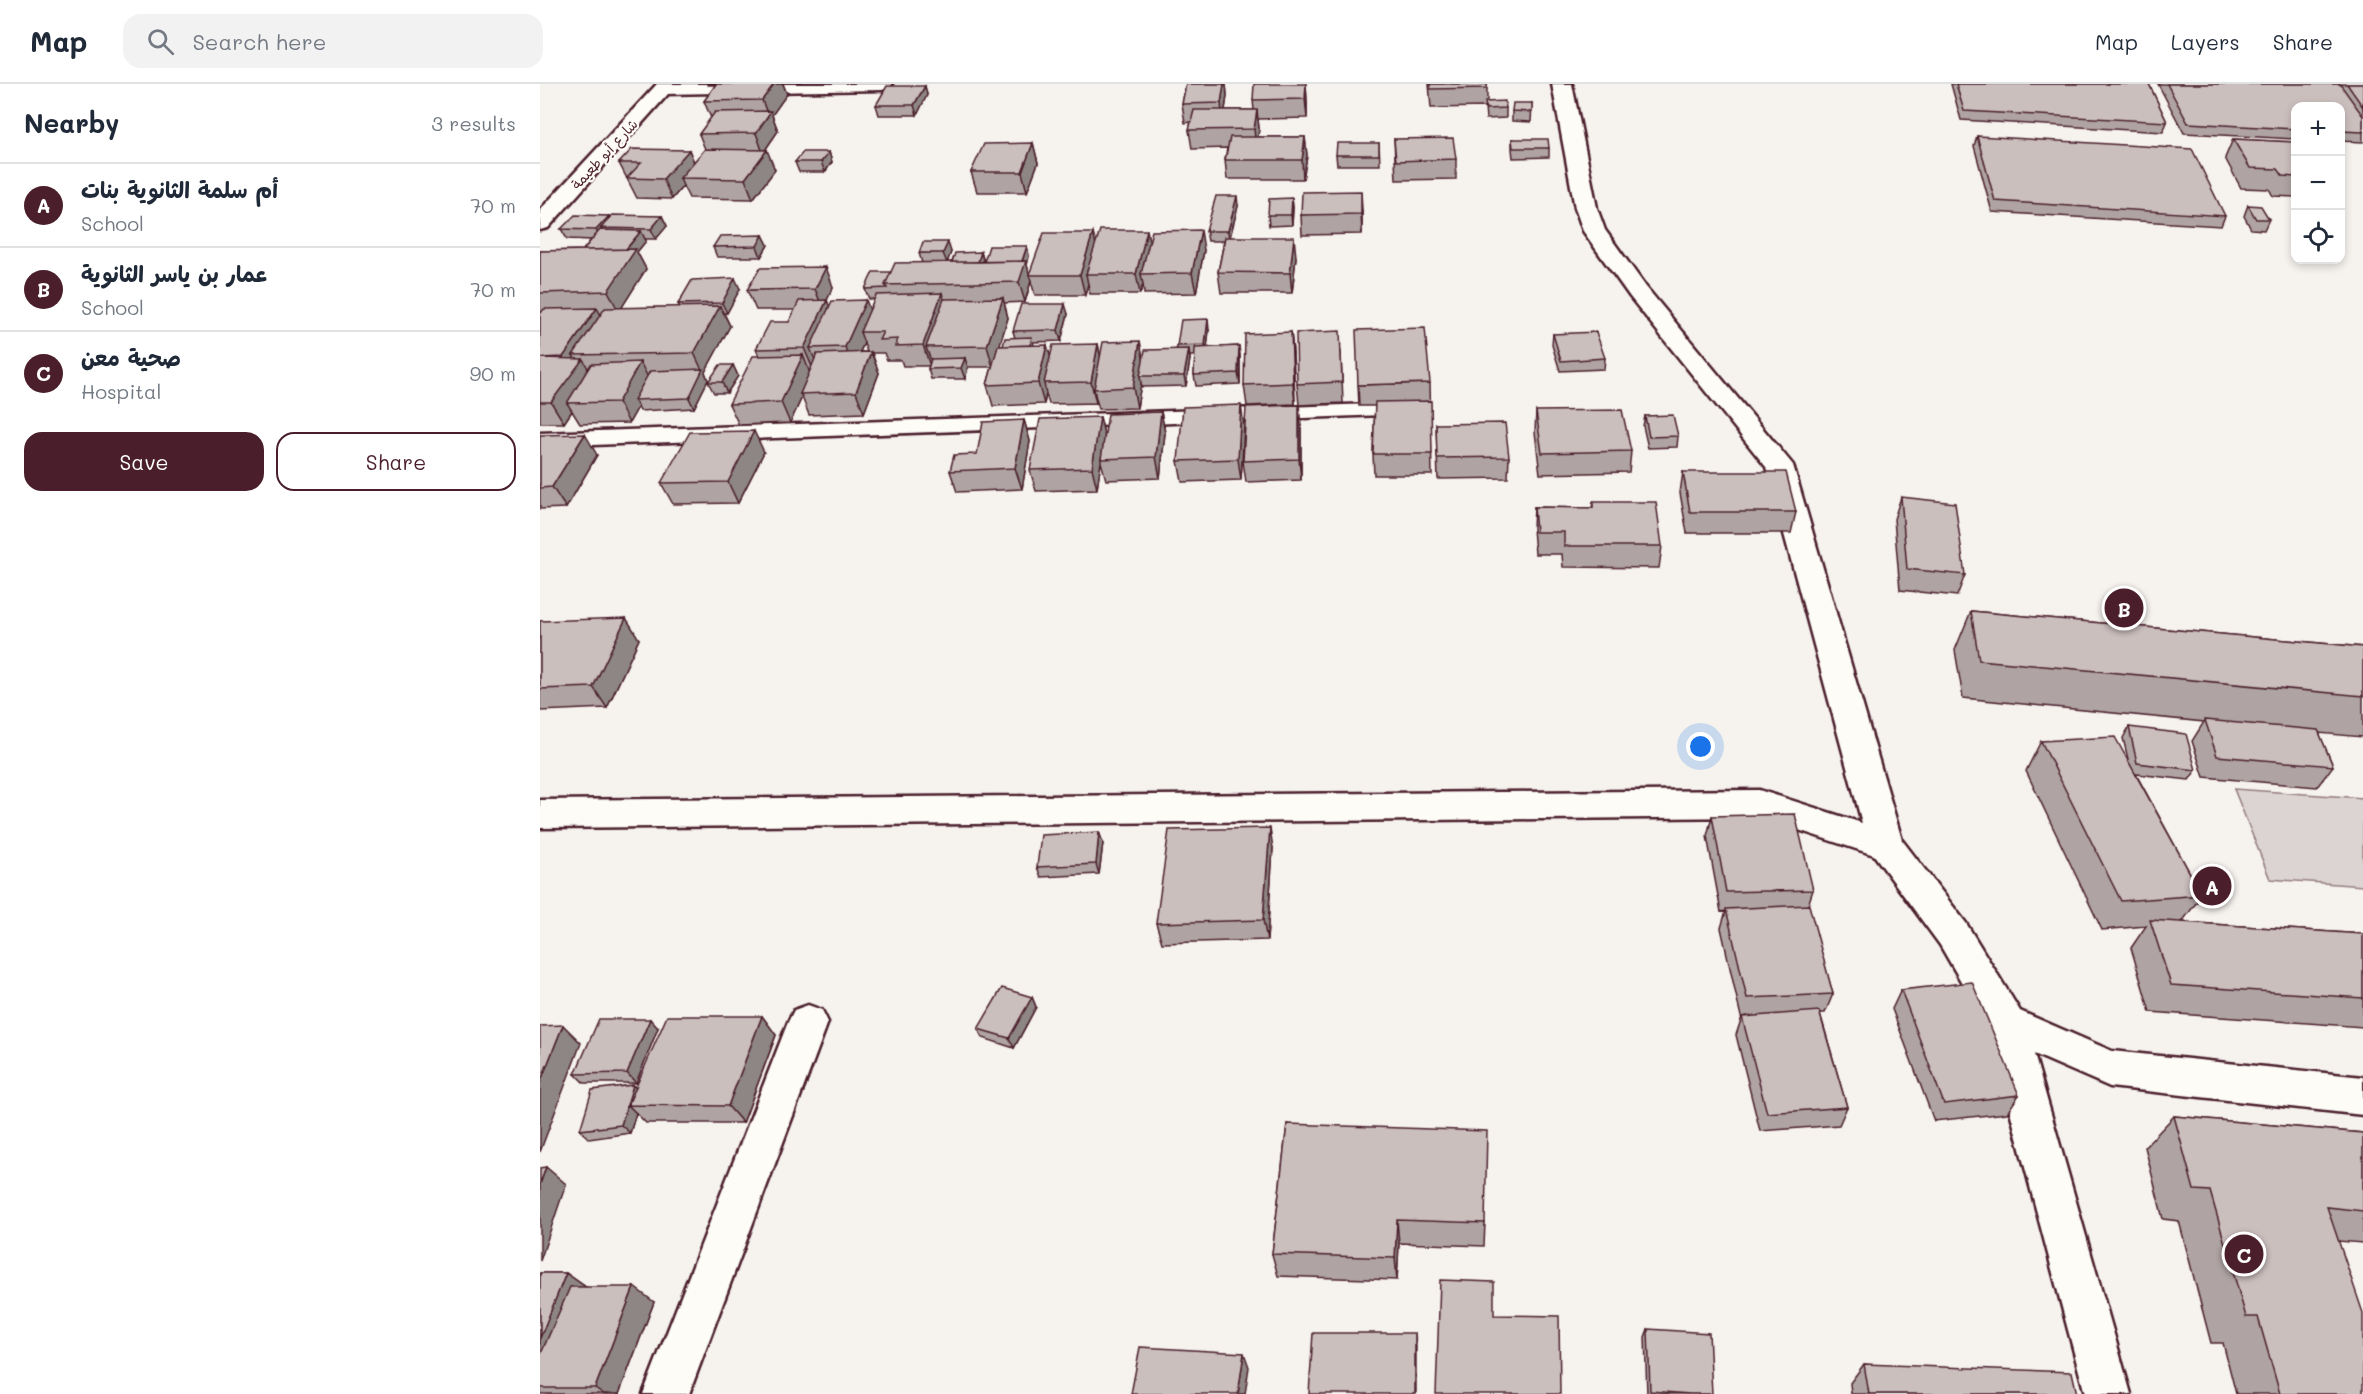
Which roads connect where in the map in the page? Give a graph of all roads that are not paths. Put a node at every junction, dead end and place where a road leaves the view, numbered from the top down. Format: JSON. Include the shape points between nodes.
{"nodes":[{"id":1,"x":882,"y":84,"type":"edge"},
{"id":2,"x":1562,"y":84,"type":"edge"},
{"id":3,"x":665,"y":86,"type":"edge"},
{"id":4,"x":540,"y":223,"type":"edge"},
{"id":5,"x":1403,"y":409,"type":"edge"},
{"id":6,"x":540,"y":440,"type":"edge"},
{"id":7,"x":540,"y":814,"type":"edge"},
{"id":8,"x":1886,"y":845,"type":"junction"},
{"id":9,"x":808,"y":1022,"type":"dead end"},
{"id":10,"x":2006,"y":1023,"type":"junction"},
{"id":11,"x":2363,"y":1096,"type":"edge"},
{"id":12,"x":666,"y":1394,"type":"edge"},
{"id":13,"x":2108,"y":1394,"type":"edge"}],
"edges":[{"from":1,"to":3,"type":"street"},
{"from":2,"to":8,"type":"street","via":[[1594,231],[1638,292],[1779,465]]},
{"from":3,"to":4,"type":"street","name":"شارع أبو طعيمة"},
{"from":5,"to":6,"type":"lane"},
{"from":7,"to":8,"type":"street","via":[[1759,803]]},
{"from":8,"to":10,"type":"street","via":[[1953,934]]},
{"from":9,"to":12,"type":"street"},
{"from":10,"to":11,"type":"street","via":[[2109,1069]]},
{"from":10,"to":13,"type":"street"}]}
